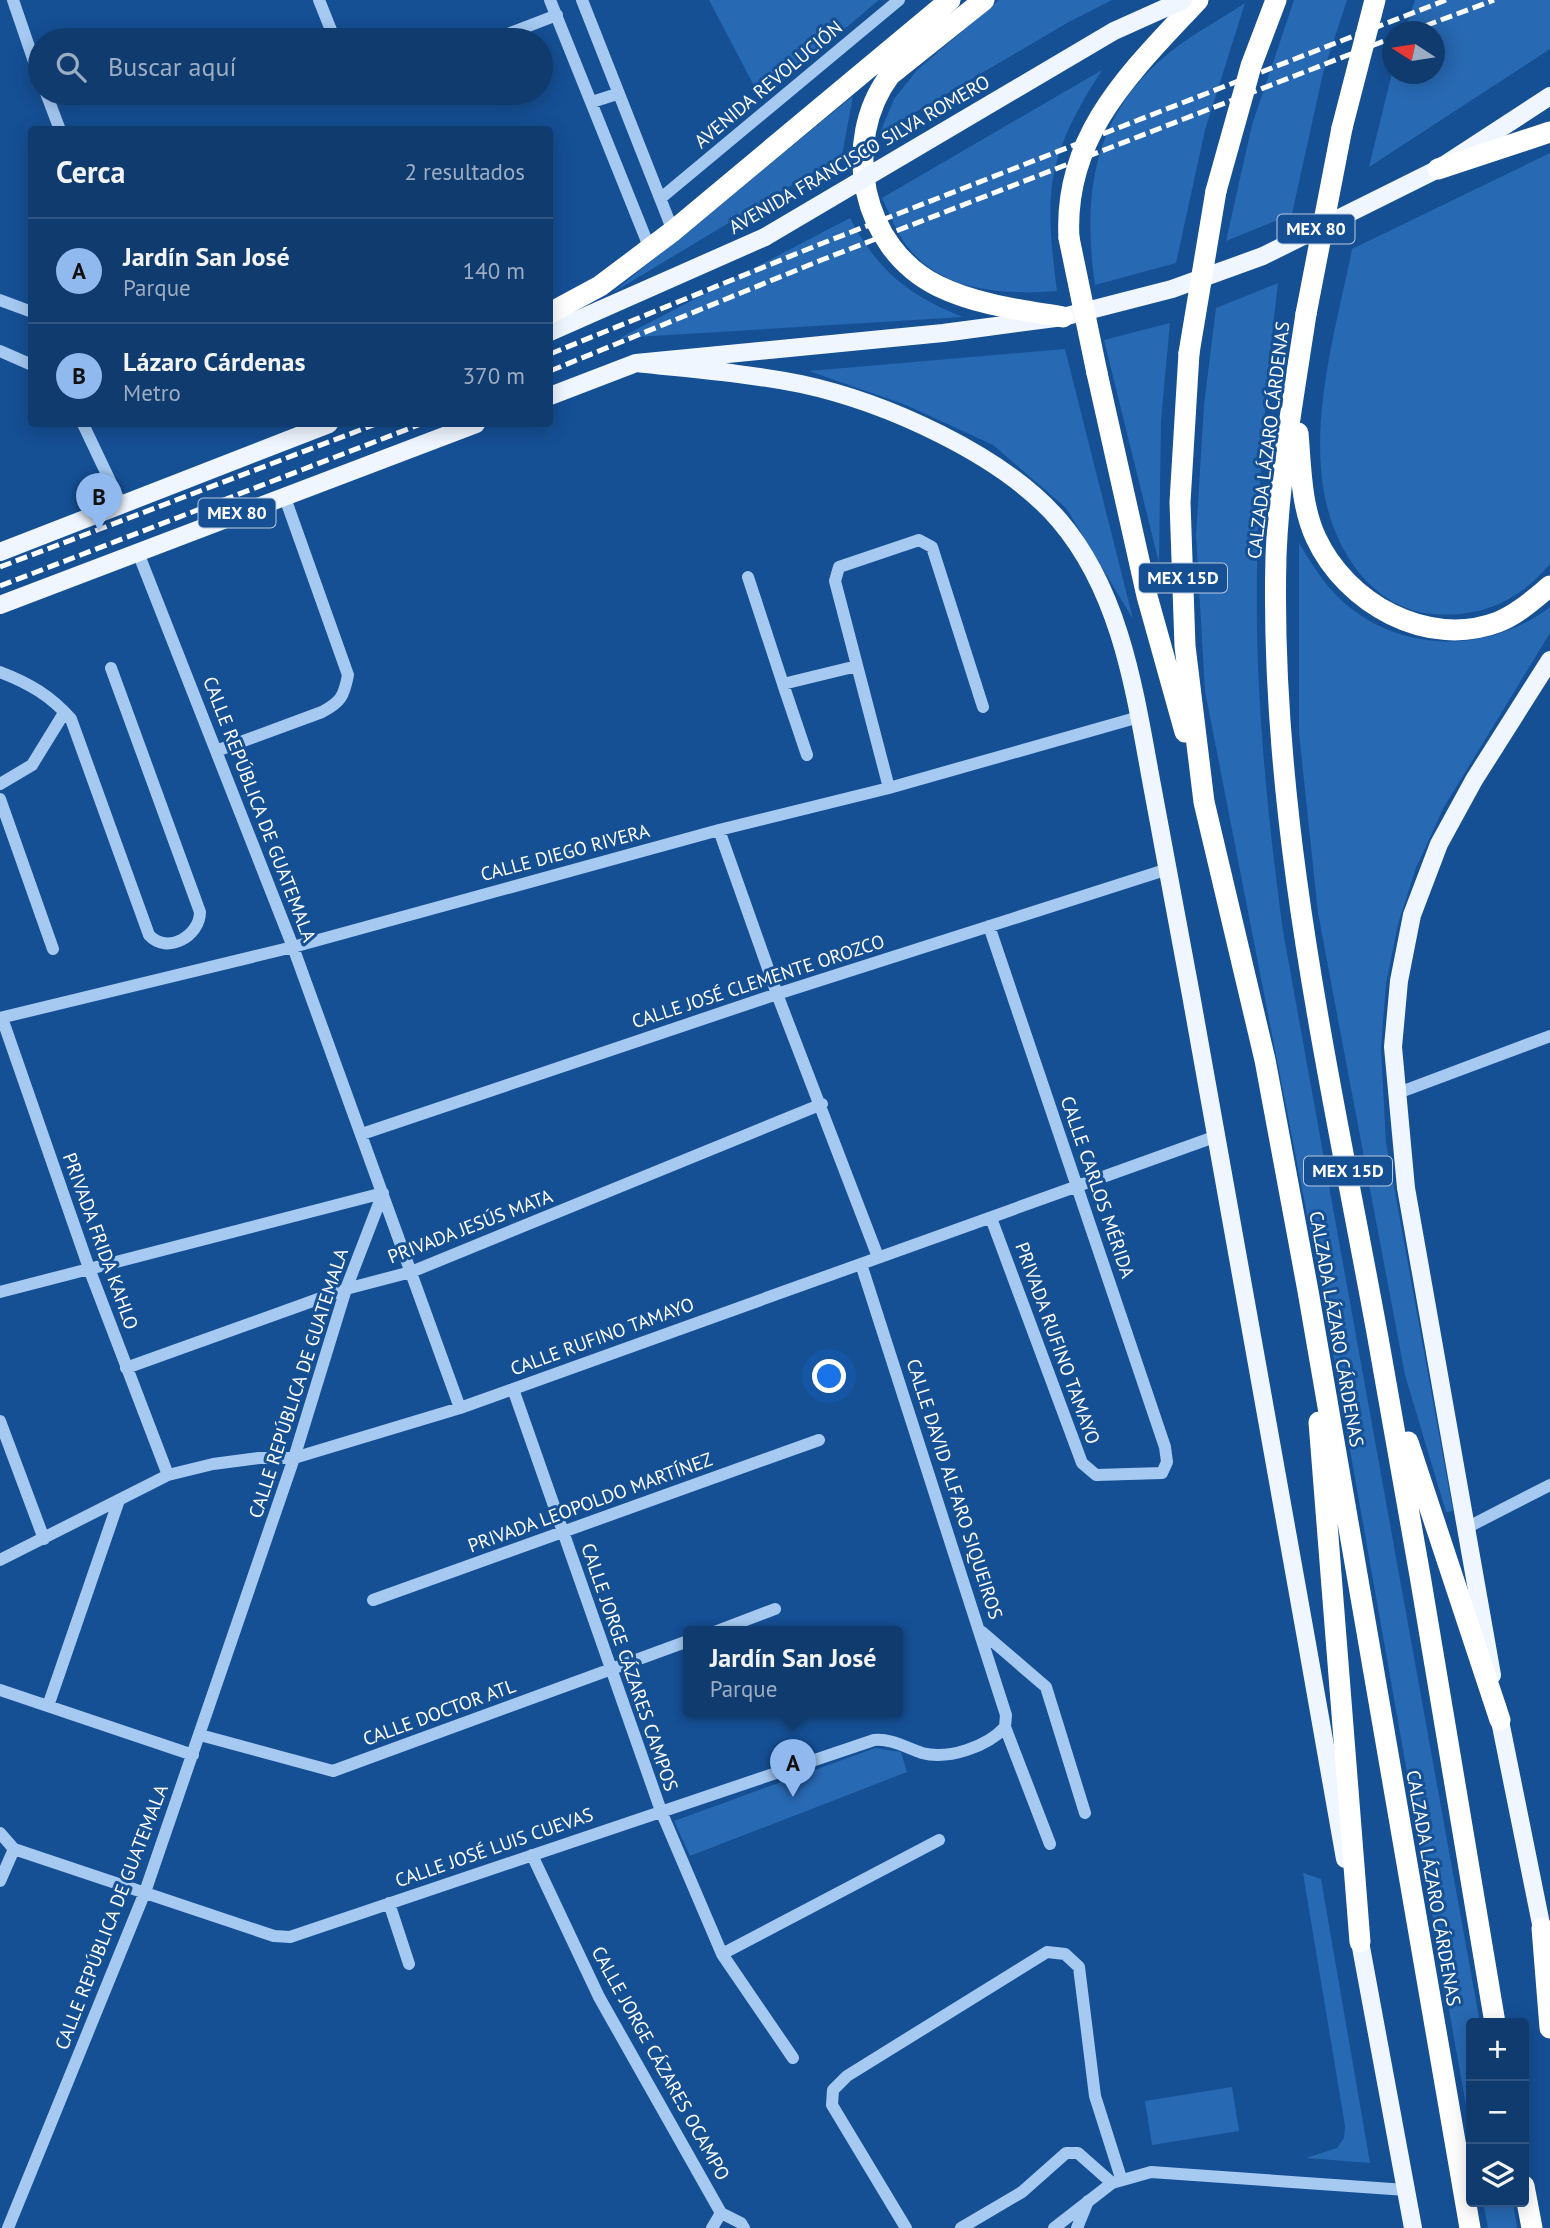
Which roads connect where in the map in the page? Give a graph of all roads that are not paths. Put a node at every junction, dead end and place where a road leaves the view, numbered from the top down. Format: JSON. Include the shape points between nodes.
{"nodes":[{"id":1,"x":13,"y":0,"type":"edge"},
{"id":2,"x":319,"y":0,"type":"edge"},
{"id":3,"x":550,"y":0,"type":"edge"},
{"id":4,"x":582,"y":0,"type":"edge"},
{"id":5,"x":899,"y":0,"type":"edge"},
{"id":6,"x":950,"y":0,"type":"edge"},
{"id":7,"x":984,"y":0,"type":"edge"},
{"id":8,"x":1183,"y":0,"type":"edge"},
{"id":9,"x":1199,"y":0,"type":"edge"},
{"id":10,"x":1276,"y":0,"type":"edge"},
{"id":11,"x":1375,"y":0,"type":"edge"},
{"id":12,"x":556,"y":15,"type":"junction"},
{"id":13,"x":330,"y":28,"type":"edge"},
{"id":14,"x":523,"y":28,"type":"edge"},
{"id":15,"x":28,"y":44,"type":"edge"},
{"id":16,"x":617,"y":94,"type":"junction"},
{"id":17,"x":1550,"y":96,"type":"edge"},
{"id":18,"x":592,"y":102,"type":"junction"},
{"id":19,"x":47,"y":105,"type":"edge"},
{"id":20,"x":50,"y":105,"type":"edge"},
{"id":21,"x":51,"y":126,"type":"edge"},
{"id":22,"x":58,"y":126,"type":"edge"},
{"id":23,"x":1550,"y":132,"type":"edge"},
{"id":24,"x":1438,"y":169,"type":"junction"},
{"id":25,"x":661,"y":198,"type":"junction"},
{"id":26,"x":673,"y":231,"type":"junction"},
{"id":27,"x":650,"y":249,"type":"junction"},
{"id":28,"x":0,"y":300,"type":"edge"},
{"id":29,"x":28,"y":310,"type":"edge"},
{"id":30,"x":553,"y":311,"type":"edge"},
{"id":31,"x":1063,"y":317,"type":"junction"},
{"id":32,"x":553,"y":330,"type":"edge"},
{"id":33,"x":0,"y":351,"type":"edge"},
{"id":34,"x":28,"y":363,"type":"edge"},
{"id":35,"x":636,"y":363,"type":"junction"},
{"id":36,"x":1295,"y":387,"type":"junction"},
{"id":37,"x":553,"y":395,"type":"edge"},
{"id":38,"x":84,"y":427,"type":"edge"},
{"id":39,"x":321,"y":427,"type":"edge"},
{"id":40,"x":468,"y":427,"type":"edge"},
{"id":41,"x":285,"y":495,"type":"junction"},
{"id":42,"x":121,"y":504,"type":"junction"},
{"id":43,"x":137,"y":550,"type":"junction"},
{"id":44,"x":0,"y":552,"type":"edge"},
{"id":45,"x":748,"y":578,"type":"dead end"},
{"id":46,"x":1550,"y":586,"type":"edge"},
{"id":47,"x":0,"y":605,"type":"edge"},
{"id":48,"x":1550,"y":660,"type":"edge"},
{"id":49,"x":857,"y":667,"type":"junction"},
{"id":50,"x":111,"y":668,"type":"dead end"},
{"id":51,"x":0,"y":672,"type":"edge"},
{"id":52,"x":783,"y":684,"type":"junction"},
{"id":53,"x":983,"y":707,"type":"dead end"},
{"id":54,"x":64,"y":713,"type":"junction"},
{"id":55,"x":1139,"y":718,"type":"junction"},
{"id":56,"x":216,"y":751,"type":"junction"},
{"id":57,"x":807,"y":755,"type":"dead end"},
{"id":58,"x":0,"y":784,"type":"edge"},
{"id":59,"x":889,"y":788,"type":"junction"},
{"id":60,"x":0,"y":799,"type":"edge"},
{"id":61,"x":1204,"y":802,"type":"junction"},
{"id":62,"x":719,"y":830,"type":"junction"},
{"id":63,"x":1168,"y":869,"type":"junction"},
{"id":64,"x":989,"y":926,"type":"junction"},
{"id":65,"x":293,"y":947,"type":"junction"},
{"id":66,"x":53,"y":949,"type":"dead end"},
{"id":67,"x":777,"y":994,"type":"junction"},
{"id":68,"x":1,"y":1018,"type":"edge"},
{"id":69,"x":1550,"y":1036,"type":"edge"},
{"id":70,"x":1398,"y":1093,"type":"junction"},
{"id":71,"x":822,"y":1104,"type":"junction"},
{"id":72,"x":362,"y":1135,"type":"junction"},
{"id":73,"x":1217,"y":1136,"type":"junction"},
{"id":74,"x":1078,"y":1187,"type":"junction"},
{"id":75,"x":383,"y":1193,"type":"junction"},
{"id":76,"x":991,"y":1218,"type":"junction"},
{"id":77,"x":878,"y":1257,"type":"junction"},
{"id":78,"x":861,"y":1264,"type":"junction"},
{"id":79,"x":90,"y":1271,"type":"junction"},
{"id":80,"x":411,"y":1272,"type":"junction"},
{"id":81,"x":346,"y":1289,"type":"junction"},
{"id":82,"x":1308,"y":1291,"type":"junction"},
{"id":83,"x":0,"y":1292,"type":"edge"},
{"id":84,"x":126,"y":1368,"type":"junction"},
{"id":85,"x":1383,"y":1368,"type":"junction"},
{"id":86,"x":513,"y":1389,"type":"junction"},
{"id":87,"x":460,"y":1408,"type":"junction"},
{"id":88,"x":0,"y":1422,"type":"edge"},
{"id":89,"x":819,"y":1440,"type":"dead end"},
{"id":90,"x":294,"y":1458,"type":"junction"},
{"id":91,"x":168,"y":1475,"type":"junction"},
{"id":92,"x":1096,"y":1475,"type":"joint"},
{"id":93,"x":1550,"y":1485,"type":"edge"},
{"id":94,"x":119,"y":1500,"type":"junction"},
{"id":95,"x":1468,"y":1527,"type":"junction"},
{"id":96,"x":563,"y":1532,"type":"junction"},
{"id":97,"x":44,"y":1539,"type":"junction"},
{"id":98,"x":0,"y":1560,"type":"edge"},
{"id":99,"x":373,"y":1600,"type":"dead end"},
{"id":100,"x":775,"y":1609,"type":"dead end"},
{"id":101,"x":730,"y":1626,"type":"edge"},
{"id":102,"x":981,"y":1631,"type":"junction"},
{"id":103,"x":683,"y":1643,"type":"edge"},
{"id":104,"x":611,"y":1670,"type":"junction"},
{"id":105,"x":0,"y":1690,"type":"edge"},
{"id":106,"x":48,"y":1706,"type":"junction"},
{"id":107,"x":1500,"y":1720,"type":"junction"},
{"id":108,"x":1005,"y":1727,"type":"junction"},
{"id":109,"x":200,"y":1735,"type":"junction"},
{"id":110,"x":193,"y":1755,"type":"junction"},
{"id":111,"x":661,"y":1811,"type":"junction"},
{"id":112,"x":1085,"y":1813,"type":"dead end"},
{"id":113,"x":0,"y":1833,"type":"edge"},
{"id":114,"x":939,"y":1840,"type":"dead end"},
{"id":115,"x":1051,"y":1844,"type":"dead end"},
{"id":116,"x":14,"y":1849,"type":"junction"},
{"id":117,"x":533,"y":1855,"type":"junction"},
{"id":118,"x":0,"y":1881,"type":"edge"},
{"id":119,"x":145,"y":1892,"type":"junction"},
{"id":120,"x":389,"y":1903,"type":"junction"},
{"id":121,"x":1542,"y":1928,"type":"junction"},
{"id":122,"x":1360,"y":1942,"type":"junction"},
{"id":123,"x":722,"y":1954,"type":"junction"},
{"id":124,"x":409,"y":1964,"type":"dead end"},
{"id":125,"x":1550,"y":1977,"type":"edge"},
{"id":126,"x":1494,"y":2018,"type":"edge"},
{"id":127,"x":1550,"y":2028,"type":"edge"},
{"id":128,"x":793,"y":2058,"type":"dead end"},
{"id":129,"x":1116,"y":2180,"type":"junction"},
{"id":130,"x":1406,"y":2190,"type":"junction"},
{"id":131,"x":1088,"y":2200,"type":"junction"},
{"id":132,"x":1528,"y":2207,"type":"edge"},
{"id":133,"x":722,"y":2213,"type":"junction"},
{"id":134,"x":1055,"y":2227,"type":"edge"},
{"id":135,"x":8,"y":2228,"type":"edge"},
{"id":136,"x":712,"y":2228,"type":"edge"},
{"id":137,"x":744,"y":2228,"type":"edge"},
{"id":138,"x":906,"y":2228,"type":"edge"},
{"id":139,"x":961,"y":2228,"type":"edge"},
{"id":140,"x":1077,"y":2228,"type":"edge"},
{"id":141,"x":1413,"y":2228,"type":"edge"},
{"id":142,"x":1470,"y":2228,"type":"edge"},
{"id":143,"x":1532,"y":2228,"type":"edge"}],
"edges":[{"from":1,"to":15,"type":"street"},
{"from":2,"to":13,"type":"street"},
{"from":3,"to":12,"type":"street"},
{"from":4,"to":16,"type":"street"},
{"from":5,"to":25,"type":"street","name":"AVENIDA REVOLUCIÓN"},
{"from":6,"to":26,"type":"highway"},
{"from":7,"to":31,"type":"highway","via":[[890,75],[878,90],[862,140],[866,192],[892,247],[923,278],[985,303]]},
{"from":8,"to":32,"type":"main road","name":"AVENIDA FRANCISCO SILVA ROMERO","bridge":true,"via":[[1114,31],[765,237]]},
{"from":9,"to":61,"type":"highway","bridge":true,"via":[[1115,90],[1081,153],[1068,212],[1069,238],[1147,596]]},
{"from":10,"to":61,"type":"highway","name":"CALZADA LÁZARO CÁRDENAS","number":"MEX 15D","bridge":true,"via":[[1251,66],[1216,191],[1189,353],[1180,502],[1185,646]]},
{"from":11,"to":36,"type":"highway","name":"CALZADA LÁZARO CÁRDENAS","number":"MEX 15D","bridge":true,"via":[[1342,128]]},
{"from":12,"to":14,"type":"street"},
{"from":12,"to":18,"type":"street"},
{"from":16,"to":18,"type":"street"},
{"from":16,"to":25,"type":"street"},
{"from":17,"to":24,"type":"main road","number":"MEX 80"},
{"from":18,"to":27,"type":"street"},
{"from":19,"to":21,"type":"street"},
{"from":20,"to":22,"type":"street"},
{"from":23,"to":24,"type":"highway"},
{"from":24,"to":31,"type":"main road","number":"MEX 80","via":[[1263,256],[1172,289]]},
{"from":25,"to":26,"type":"street"},
{"from":26,"to":27,"type":"highway"},
{"from":27,"to":30,"type":"highway","via":[[600,286]]},
{"from":28,"to":29,"type":"street"},
{"from":31,"to":35,"type":"main road","number":"MEX 80"},
{"from":33,"to":34,"type":"street"},
{"from":35,"to":37,"type":"main road","number":"MEX 80"},
{"from":35,"to":55,"type":"main road","via":[[745,375],[850,398],[967,449],[1026,488],[1060,521],[1096,575],[1117,623]]},
{"from":36,"to":46,"type":"highway","via":[[1301,480],[1311,527],[1348,584],[1380,609],[1413,624],[1470,628],[1498,622]]},
{"from":36,"to":85,"type":"highway","name":"CALZADA LÁZARO CÁRDENAS","number":"MEX 15D","via":[[1276,552],[1276,665],[1285,796],[1304,935]]},
{"from":38,"to":42,"type":"street"},
{"from":39,"to":42,"type":"main road","number":"MEX 80"},
{"from":40,"to":41,"type":"main road","number":"MEX 80"},
{"from":41,"to":43,"type":"main road","number":"MEX 80"},
{"from":41,"to":56,"type":"street","via":[[348,676],[344,695],[322,712]]},
{"from":42,"to":44,"type":"main road","number":"MEX 80"},
{"from":43,"to":47,"type":"main road","number":"MEX 80"},
{"from":43,"to":56,"type":"street","name":"CALLE REPÚBLICA DE GUATEMALA"},
{"from":45,"to":52,"type":"street"},
{"from":48,"to":70,"type":"main road","via":[[1474,780],[1440,844],[1412,915],[1393,1047]]},
{"from":49,"to":52,"type":"street"},
{"from":49,"to":53,"type":"street","via":[[836,572],[842,564],[923,541],[932,547]]},
{"from":49,"to":59,"type":"street"},
{"from":50,"to":54,"type":"street","via":[[200,912],[197,927],[181,940],[157,942],[149,935],[71,719]]},
{"from":51,"to":54,"type":"street","via":[[36,688]]},
{"from":52,"to":57,"type":"street"},
{"from":54,"to":58,"type":"street","via":[[32,765]]},
{"from":55,"to":59,"type":"street","name":"CALLE DIEGO RIVERA"},
{"from":55,"to":63,"type":"main road"},
{"from":56,"to":65,"type":"street","name":"CALLE REPÚBLICA DE GUATEMALA"},
{"from":59,"to":62,"type":"street","name":"CALLE DIEGO RIVERA"},
{"from":60,"to":66,"type":"street"},
{"from":61,"to":82,"type":"highway","name":"CALZADA LÁZARO CÁRDENAS","number":"MEX 15D","via":[[1265,1060]]},
{"from":62,"to":65,"type":"street","name":"CALLE DIEGO RIVERA"},
{"from":62,"to":67,"type":"street"},
{"from":63,"to":64,"type":"street","name":"CALLE JOSÉ CLEMENTE OROZCO"},
{"from":63,"to":73,"type":"main road"},
{"from":64,"to":67,"type":"street","name":"CALLE JOSÉ CLEMENTE OROZCO"},
{"from":64,"to":74,"type":"street","name":"CALLE CARLOS MÉRIDA"},
{"from":65,"to":68,"type":"street","name":"CALLE DIEGO RIVERA"},
{"from":65,"to":72,"type":"street","name":"CALLE REPÚBLICA DE GUATEMALA"},
{"from":67,"to":71,"type":"street"},
{"from":67,"to":72,"type":"street","name":"CALLE JOSÉ CLEMENTE OROZCO"},
{"from":68,"to":79,"type":"street","name":"PRIVADA FRIDA KAHLO"},
{"from":69,"to":70,"type":"street"},
{"from":70,"to":95,"type":"main road","via":[[1406,1188]]},
{"from":71,"to":77,"type":"street"},
{"from":71,"to":80,"type":"street","name":"PRIVADA JESÚS MATA"},
{"from":72,"to":75,"type":"street","name":"CALLE REPÚBLICA DE GUATEMALA"},
{"from":73,"to":74,"type":"street","name":"CALLE RUFINO TAMAYO"},
{"from":73,"to":122,"type":"main road"},
{"from":74,"to":76,"type":"street","name":"CALLE RUFINO TAMAYO"},
{"from":74,"to":92,"type":"street","name":"CALLE CARLOS MÉRIDA","via":[[1167,1462],[1158,1474]]},
{"from":75,"to":79,"type":"street"},
{"from":75,"to":80,"type":"street"},
{"from":75,"to":81,"type":"street","name":"CALLE REPÚBLICA DE GUATEMALA"},
{"from":76,"to":77,"type":"street","name":"CALLE RUFINO TAMAYO"},
{"from":76,"to":92,"type":"street","name":"PRIVADA RUFINO TAMAYO","via":[[1082,1463]]},
{"from":77,"to":78,"type":"street","name":"CALLE RUFINO TAMAYO"},
{"from":78,"to":86,"type":"street","name":"CALLE RUFINO TAMAYO"},
{"from":78,"to":102,"type":"street","name":"CALLE DAVID ALFARO SIQUEIROS"},
{"from":79,"to":83,"type":"street"},
{"from":79,"to":84,"type":"street","name":"PRIVADA FRIDA KAHLO"},
{"from":80,"to":81,"type":"street","name":"PRIVADA JESÚS MATA"},
{"from":80,"to":87,"type":"street"},
{"from":81,"to":84,"type":"street","name":"PRIVADA JESÚS MATA"},
{"from":81,"to":90,"type":"street","name":"CALLE REPÚBLICA DE GUATEMALA"},
{"from":82,"to":122,"type":"highway"},
{"from":82,"to":142,"type":"highway","name":"CALZADA LÁZARO CÁRDENAS","number":"MEX 15D"},
{"from":84,"to":91,"type":"street","name":"PRIVADA FRIDA KAHLO"},
{"from":85,"to":107,"type":"highway"},
{"from":85,"to":126,"type":"highway","name":"CALZADA LÁZARO CÁRDENAS","number":"MEX 15D"},
{"from":86,"to":87,"type":"street","name":"CALLE RUFINO TAMAYO"},
{"from":86,"to":96,"type":"street","name":"CALLE JORGE CÁZARES CAMPOS"},
{"from":87,"to":90,"type":"street","name":"CALLE RUFINO TAMAYO"},
{"from":88,"to":97,"type":"street"},
{"from":89,"to":96,"type":"street","name":"PRIVADA LEOPOLDO MARTÍNEZ"},
{"from":90,"to":91,"type":"street","name":"CALLE RUFINO TAMAYO","via":[[259,1458]]},
{"from":90,"to":109,"type":"street","name":"CALLE REPÚBLICA DE GUATEMALA"},
{"from":91,"to":94,"type":"street","name":"CALLE RUFINO TAMAYO"},
{"from":93,"to":95,"type":"street"},
{"from":94,"to":97,"type":"street","name":"CALLE RUFINO TAMAYO"},
{"from":94,"to":106,"type":"street"},
{"from":95,"to":107,"type":"main road"},
{"from":96,"to":99,"type":"street","name":"PRIVADA LEOPOLDO MARTÍNEZ"},
{"from":96,"to":104,"type":"street","name":"CALLE JORGE CÁZARES CAMPOS"},
{"from":97,"to":98,"type":"street","name":"CALLE RUFINO TAMAYO"},
{"from":100,"to":101,"type":"street"},
{"from":102,"to":108,"type":"street","name":"CALLE DAVID ALFARO SIQUEIROS","via":[[1006,1715]]},
{"from":102,"to":112,"type":"street","via":[[1046,1686]]},
{"from":103,"to":104,"type":"street","name":"CALLE DOCTOR ATL"},
{"from":104,"to":109,"type":"street","name":"CALLE DOCTOR ATL","via":[[333,1771]]},
{"from":104,"to":111,"type":"street","name":"CALLE JORGE CÁZARES CAMPOS"},
{"from":105,"to":106,"type":"street"},
{"from":106,"to":110,"type":"street"},
{"from":107,"to":121,"type":"main road"},
{"from":108,"to":111,"type":"street","name":"CALLE JOSÉ LUIS CUEVAS","via":[[992,1738],[945,1755],[874,1740]]},
{"from":108,"to":115,"type":"street","name":"CALLE DAVID ALFARO SIQUEIROS"},
{"from":109,"to":110,"type":"street","name":"CALLE REPÚBLICA DE GUATEMALA"},
{"from":110,"to":119,"type":"street","name":"CALLE REPÚBLICA DE GUATEMALA"},
{"from":111,"to":117,"type":"street","name":"CALLE JOSÉ LUIS CUEVAS"},
{"from":111,"to":123,"type":"street","name":"CALLE JORGE CÁZARES CAMPOS"},
{"from":113,"to":116,"type":"street"},
{"from":114,"to":123,"type":"street"},
{"from":116,"to":118,"type":"street"},
{"from":116,"to":119,"type":"street","name":"CALLE JOSÉ LUIS CUEVAS"},
{"from":117,"to":120,"type":"street","name":"CALLE JOSÉ LUIS CUEVAS"},
{"from":117,"to":133,"type":"street","name":"CALLE JORGE CÁZARES OCAMPO","via":[[599,1997]]},
{"from":119,"to":120,"type":"street","name":"CALLE JOSÉ LUIS CUEVAS","via":[[274,1936],[290,1937]]},
{"from":119,"to":135,"type":"street","name":"CALLE REPÚBLICA DE GUATEMALA"},
{"from":120,"to":124,"type":"street"},
{"from":121,"to":125,"type":"main road"},
{"from":121,"to":127,"type":"highway"},
{"from":122,"to":130,"type":"main road"},
{"from":123,"to":128,"type":"street","name":"CALLE JORGE CÁZARES CAMPOS"},
{"from":129,"to":130,"type":"street","via":[[1151,2172]]},
{"from":129,"to":131,"type":"street"},
{"from":129,"to":138,"type":"street","via":[[1095,2096],[1079,1967],[1065,1954],[1047,1952],[847,2076],[833,2090],[832,2105]]},
{"from":129,"to":139,"type":"street","via":[[1078,2153],[1066,2153],[1022,2192]]},
{"from":130,"to":141,"type":"main road"},
{"from":131,"to":134,"type":"street"},
{"from":131,"to":140,"type":"street"},
{"from":132,"to":143,"type":"highway"},
{"from":133,"to":136,"type":"street"},
{"from":133,"to":137,"type":"street"}]}
